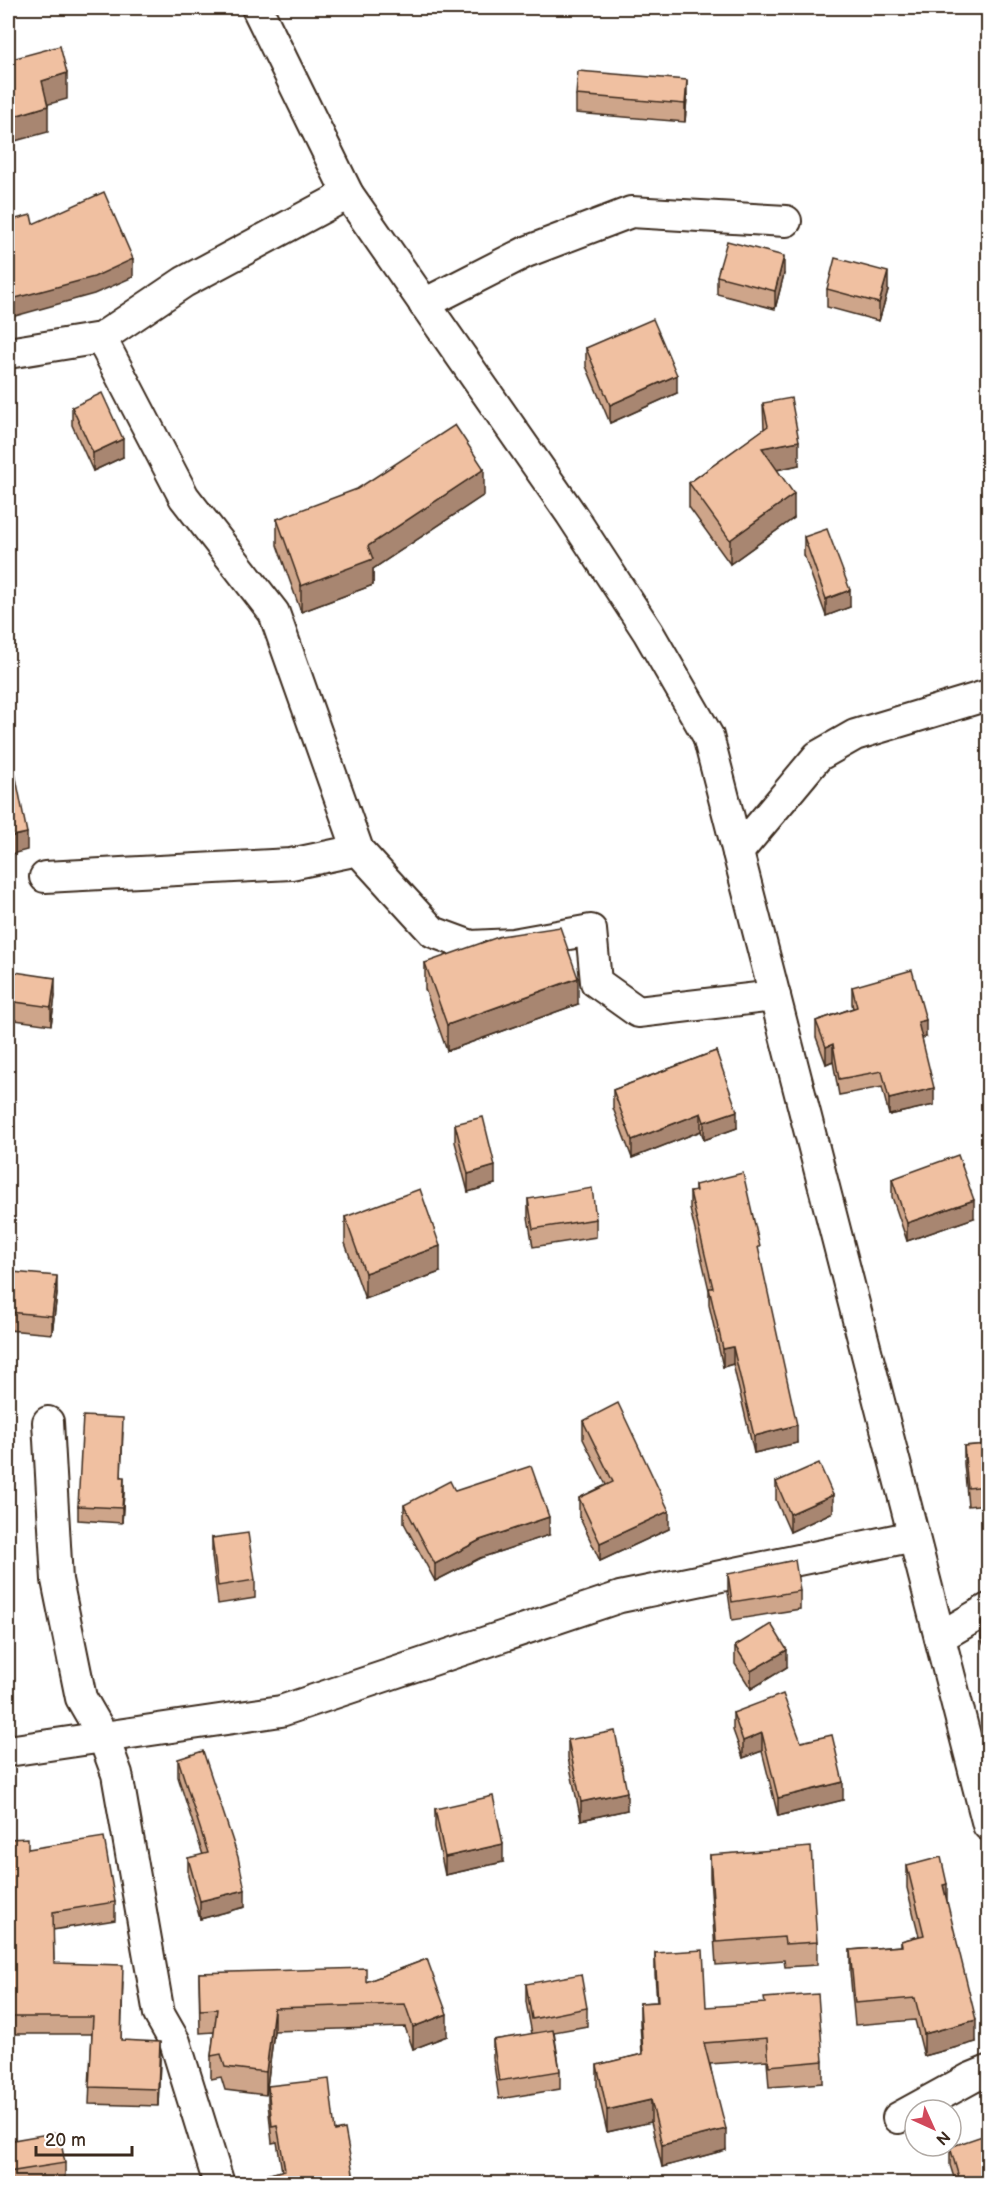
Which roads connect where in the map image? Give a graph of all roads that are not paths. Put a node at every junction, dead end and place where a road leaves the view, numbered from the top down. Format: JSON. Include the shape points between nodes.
{"nodes":[{"id":1,"x":257,"y":8,"type":"edge"},
{"id":2,"x":348,"y":195,"type":"junction"},
{"id":3,"x":786,"y":221,"type":"dead end"},
{"id":4,"x":424,"y":304,"type":"junction"},
{"id":5,"x":101,"y":338,"type":"junction"},
{"id":6,"x":8,"y":353,"type":"edge"},
{"id":7,"x":988,"y":695,"type":"edge"},
{"id":8,"x":358,"y":850,"type":"junction"},
{"id":9,"x":738,"y":852,"type":"junction"},
{"id":10,"x":45,"y":877,"type":"dead end"},
{"id":11,"x":775,"y":996,"type":"junction"},
{"id":12,"x":48,"y":1422,"type":"dead end"},
{"id":13,"x":914,"y":1536,"type":"junction"},
{"id":14,"x":988,"y":1609,"type":"edge"},
{"id":15,"x":940,"y":1637,"type":"junction"},
{"id":16,"x":104,"y":1736,"type":"junction"},
{"id":17,"x":8,"y":1751,"type":"edge"},
{"id":18,"x":988,"y":1825,"type":"edge"},
{"id":19,"x":988,"y":2071,"type":"edge"},
{"id":20,"x":898,"y":2118,"type":"dead end"},
{"id":21,"x":219,"y":2184,"type":"edge"}],
"edges":[{"from":1,"to":2,"type":"street"},
{"from":2,"to":4,"type":"street"},
{"from":2,"to":5,"type":"street","via":[[184,282]]},
{"from":3,"to":4,"type":"street","via":[[631,213],[526,252]]},
{"from":4,"to":9,"type":"street","via":[[571,514],[648,632],[708,736]]},
{"from":5,"to":6,"type":"street"},
{"from":5,"to":8,"type":"street","via":[[184,497],[274,613]]},
{"from":7,"to":9,"type":"street","via":[[855,735],[818,756]]},
{"from":8,"to":10,"type":"street","via":[[291,864]]},
{"from":8,"to":11,"type":"street","via":[[433,932],[471,946],[513,944],[591,930],[596,982],[638,1012]]},
{"from":9,"to":11,"type":"street"},
{"from":11,"to":13,"type":"street"},
{"from":12,"to":16,"type":"street","via":[[57,1580],[81,1698]]},
{"from":13,"to":15,"type":"street"},
{"from":13,"to":16,"type":"street","via":[[620,1597],[281,1711]]},
{"from":14,"to":15,"type":"street"},
{"from":15,"to":18,"type":"street"},
{"from":16,"to":17,"type":"street"},
{"from":16,"to":21,"type":"street","via":[[117,1774],[159,2014],[175,2042]]},
{"from":19,"to":20,"type":"street"}]}
